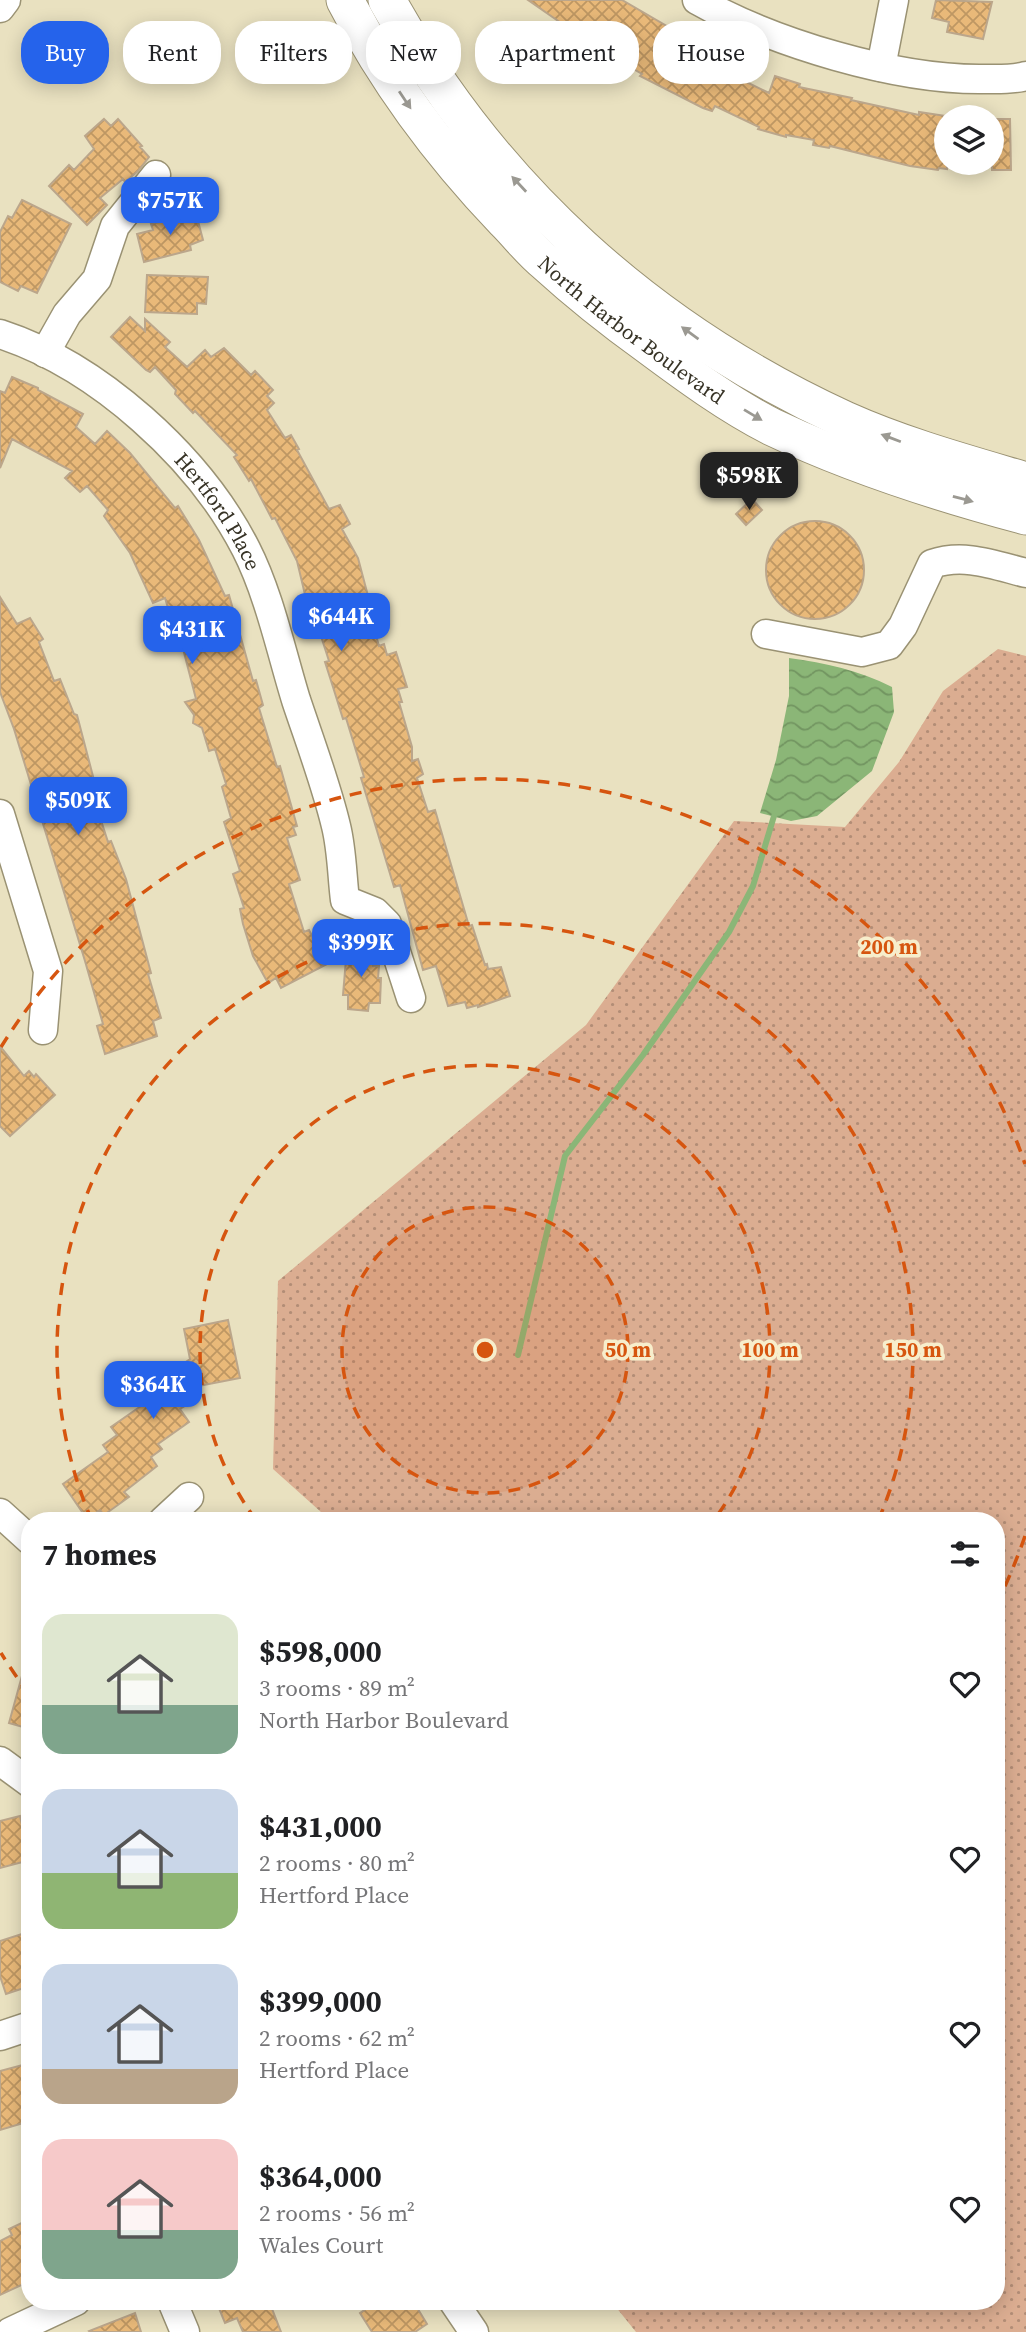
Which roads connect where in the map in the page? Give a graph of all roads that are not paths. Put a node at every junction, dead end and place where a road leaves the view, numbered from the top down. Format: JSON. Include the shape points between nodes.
{"nodes":[{"id":1,"x":6,"y":0,"type":"edge"},
{"id":2,"x":345,"y":0,"type":"edge"},
{"id":3,"x":387,"y":0,"type":"edge"},
{"id":4,"x":697,"y":0,"type":"edge"},
{"id":5,"x":894,"y":0,"type":"edge"},
{"id":6,"x":0,"y":8,"type":"edge"},
{"id":7,"x":881,"y":67,"type":"junction"},
{"id":8,"x":1026,"y":76,"type":"edge"},
{"id":9,"x":156,"y":175,"type":"dead end"},
{"id":10,"x":0,"y":334,"type":"edge"},
{"id":11,"x":45,"y":353,"type":"junction"},
{"id":12,"x":1026,"y":481,"type":"edge"},
{"id":13,"x":1026,"y":516,"type":"edge"},
{"id":14,"x":1026,"y":573,"type":"edge"},
{"id":15,"x":766,"y":634,"type":"dead end"},
{"id":16,"x":0,"y":814,"type":"edge"},
{"id":17,"x":11,"y":885,"type":"edge"},
{"id":18,"x":411,"y":998,"type":"dead end"},
{"id":19,"x":43,"y":1030,"type":"dead end"},
{"id":20,"x":189,"y":1497,"type":"dead end"},
{"id":21,"x":173,"y":1512,"type":"edge"},
{"id":22,"x":0,"y":1513,"type":"edge"},
{"id":23,"x":21,"y":1531,"type":"edge"},
{"id":24,"x":0,"y":1760,"type":"edge"},
{"id":25,"x":21,"y":1776,"type":"edge"},
{"id":26,"x":21,"y":2029,"type":"edge"},
{"id":27,"x":0,"y":2036,"type":"edge"},
{"id":28,"x":57,"y":2310,"type":"edge"},
{"id":29,"x":176,"y":2310,"type":"edge"},
{"id":30,"x":459,"y":2310,"type":"edge"},
{"id":31,"x":10,"y":2332,"type":"edge"},
{"id":32,"x":185,"y":2332,"type":"edge"},
{"id":33,"x":474,"y":2332,"type":"edge"}],
"edges":[{"from":1,"to":6,"type":"street"},
{"from":2,"to":13,"type":"main road","name":"North Harbor Boulevard","one_way":true,"via":[[414,113],[476,190],[544,262],[611,318],[689,376],[770,426],[930,490]]},
{"from":12,"to":3,"type":"main road","name":"North Harbor Boulevard","one_way":true,"via":[[931,453],[824,410],[699,340],[630,289],[565,233],[498,161],[447,94]]},
{"from":4,"to":7,"type":"street","via":[[783,39]]},
{"from":5,"to":7,"type":"street"},
{"from":7,"to":8,"type":"street","via":[[966,79]]},
{"from":9,"to":11,"type":"street","via":[[115,226],[97,279],[68,314]]},
{"from":10,"to":11,"type":"street","name":"Hertford Place"},
{"from":11,"to":18,"type":"street","name":"Hertford Place","via":[[117,398],[162,437],[215,501],[246,550],[337,827],[345,900],[375,912],[387,924]]},
{"from":14,"to":15,"type":"street","via":[[974,559],[948,558],[932,564],[889,645],[862,653]]},
{"from":16,"to":17,"type":"street"},
{"from":17,"to":19,"type":"street","via":[[48,971]]},
{"from":20,"to":21,"type":"street"},
{"from":22,"to":23,"type":"street"},
{"from":24,"to":25,"type":"street"},
{"from":26,"to":27,"type":"street"},
{"from":28,"to":31,"type":"street"},
{"from":29,"to":32,"type":"street"},
{"from":30,"to":33,"type":"street"}]}
